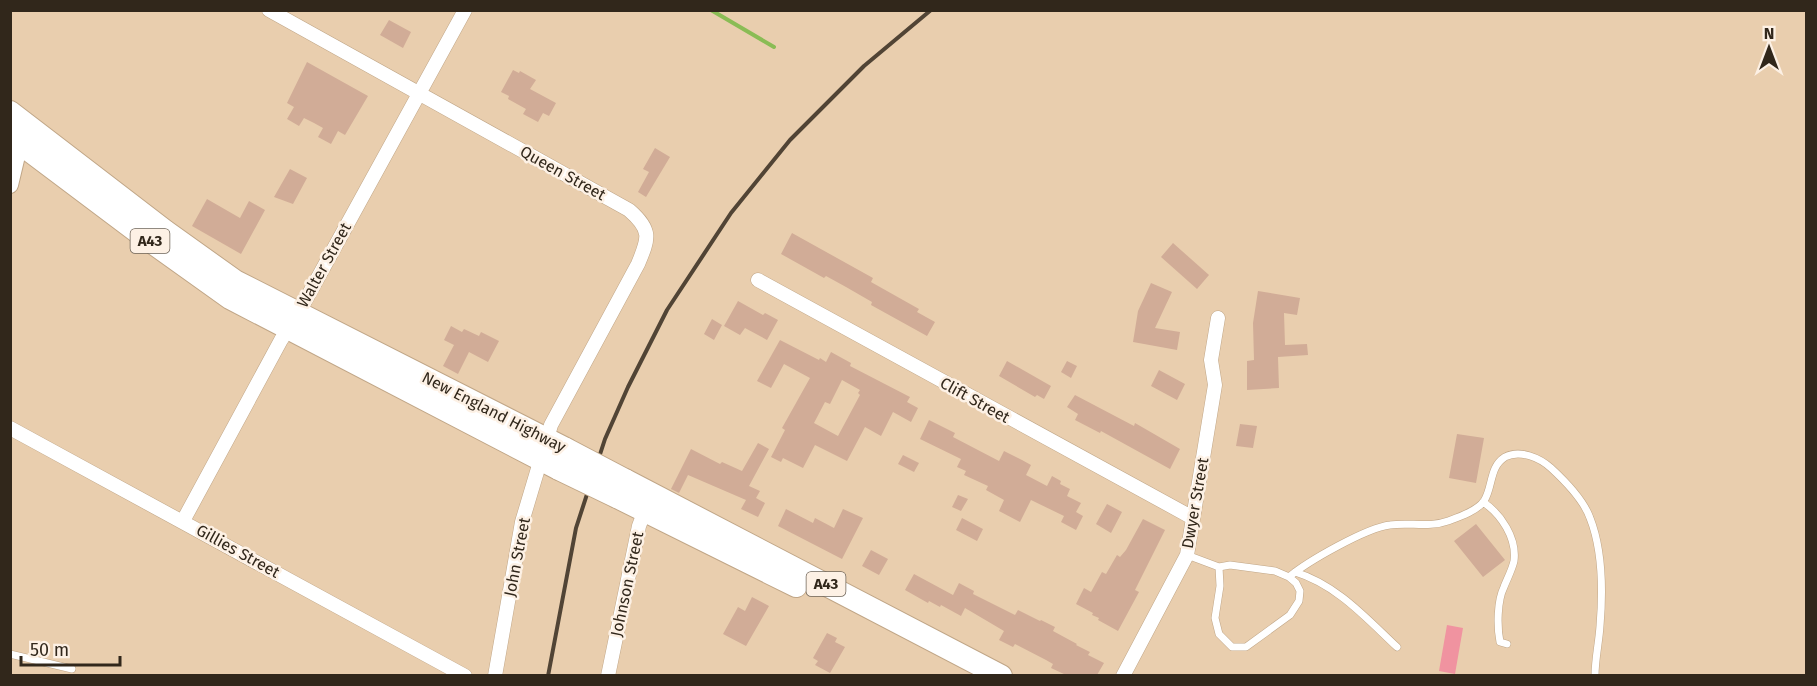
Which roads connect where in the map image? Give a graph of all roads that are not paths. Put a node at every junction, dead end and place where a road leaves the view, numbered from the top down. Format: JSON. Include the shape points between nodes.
{"nodes":[{"id":1,"x":269,"y":10,"type":"edge"},
{"id":2,"x":465,"y":10,"type":"edge"},
{"id":3,"x":419,"y":94,"type":"junction"},
{"id":4,"x":10,"y":112,"type":"edge"},
{"id":5,"x":15,"y":140,"type":"edge"},
{"id":6,"x":10,"y":185,"type":"edge"},
{"id":7,"x":758,"y":280,"type":"dead end"},
{"id":8,"x":1218,"y":318,"type":"dead end"},
{"id":9,"x":292,"y":321,"type":"junction"},
{"id":10,"x":10,"y":428,"type":"edge"},
{"id":11,"x":553,"y":454,"type":"junction"},
{"id":12,"x":648,"y":502,"type":"junction"},
{"id":13,"x":1483,"y":502,"type":"junction"},
{"id":14,"x":1193,"y":519,"type":"junction"},
{"id":15,"x":183,"y":521,"type":"junction"},
{"id":16,"x":1186,"y":555,"type":"junction"},
{"id":17,"x":1219,"y":567,"type":"junction"},
{"id":18,"x":1292,"y":575,"type":"junction"},
{"id":19,"x":1507,"y":644,"type":"dead end"},
{"id":20,"x":1397,"y":648,"type":"dead end"},
{"id":21,"x":10,"y":654,"type":"edge"},
{"id":22,"x":72,"y":669,"type":"dead end"},
{"id":23,"x":465,"y":675,"type":"edge"},
{"id":24,"x":495,"y":675,"type":"edge"},
{"id":25,"x":608,"y":675,"type":"edge"},
{"id":26,"x":972,"y":675,"type":"edge"},
{"id":27,"x":1000,"y":675,"type":"edge"},
{"id":28,"x":1123,"y":675,"type":"edge"},
{"id":29,"x":1595,"y":675,"type":"edge"}],
"edges":[{"from":1,"to":3,"type":"street","name":"Queen Street"},
{"from":2,"to":3,"type":"street","name":"Walter Street"},
{"from":3,"to":9,"type":"street","name":"Walter Street"},
{"from":3,"to":11,"type":"street","name":"Queen Street","via":[[629,210],[644,224],[646,239],[638,264],[551,425]]},
{"from":4,"to":9,"type":"highway","name":"New England Highway","number":"A43","via":[[165,231]]},
{"from":5,"to":6,"type":"street"},
{"from":5,"to":9,"type":"highway","name":"New England Highway","number":"A43","via":[[230,298]]},
{"from":7,"to":14,"type":"street","name":"Clift Street"},
{"from":8,"to":14,"type":"street","name":"Dwyer Street","via":[[1211,360],[1215,385]]},
{"from":9,"to":11,"type":"highway","name":"New England Highway","number":"A43"},
{"from":9,"to":15,"type":"street","name":"Walter Street"},
{"from":10,"to":15,"type":"street","name":"Gillies Street"},
{"from":11,"to":12,"type":"highway","name":"New England Highway","number":"A43","bridge":true},
{"from":11,"to":24,"type":"street","name":"John Street","via":[[522,522]]},
{"from":12,"to":25,"type":"street","name":"Johnson Street","via":[[639,525]]},
{"from":12,"to":26,"type":"highway","name":"New England Highway","number":"A43","via":[[807,591]]},
{"from":12,"to":27,"type":"highway","name":"New England Highway","number":"A43"},
{"from":13,"to":18,"type":"lane","via":[[1446,522],[1389,525],[1371,530]]},
{"from":13,"to":19,"type":"lane","via":[[1496,511],[1510,533],[1514,559],[1502,589],[1497,628],[1500,642]]},
{"from":13,"to":29,"type":"lane","via":[[1495,466],[1506,456],[1524,454],[1544,461],[1565,481],[1590,516],[1602,590]]},
{"from":14,"to":16,"type":"street","name":"Dwyer Street"},
{"from":15,"to":23,"type":"street","name":"Gillies Street"},
{"from":16,"to":17,"type":"lane"},
{"from":16,"to":28,"type":"street","name":"Dwyer Street"},
{"from":17,"to":18,"type":"lane","via":[[1230,565]]},
{"from":17,"to":18,"type":"lane","via":[[1215,618],[1219,634],[1232,647],[1246,647],[1290,615],[1299,601]]},
{"from":18,"to":20,"type":"lane","via":[[1311,577],[1340,594]]},
{"from":21,"to":22,"type":"lane"}]}
